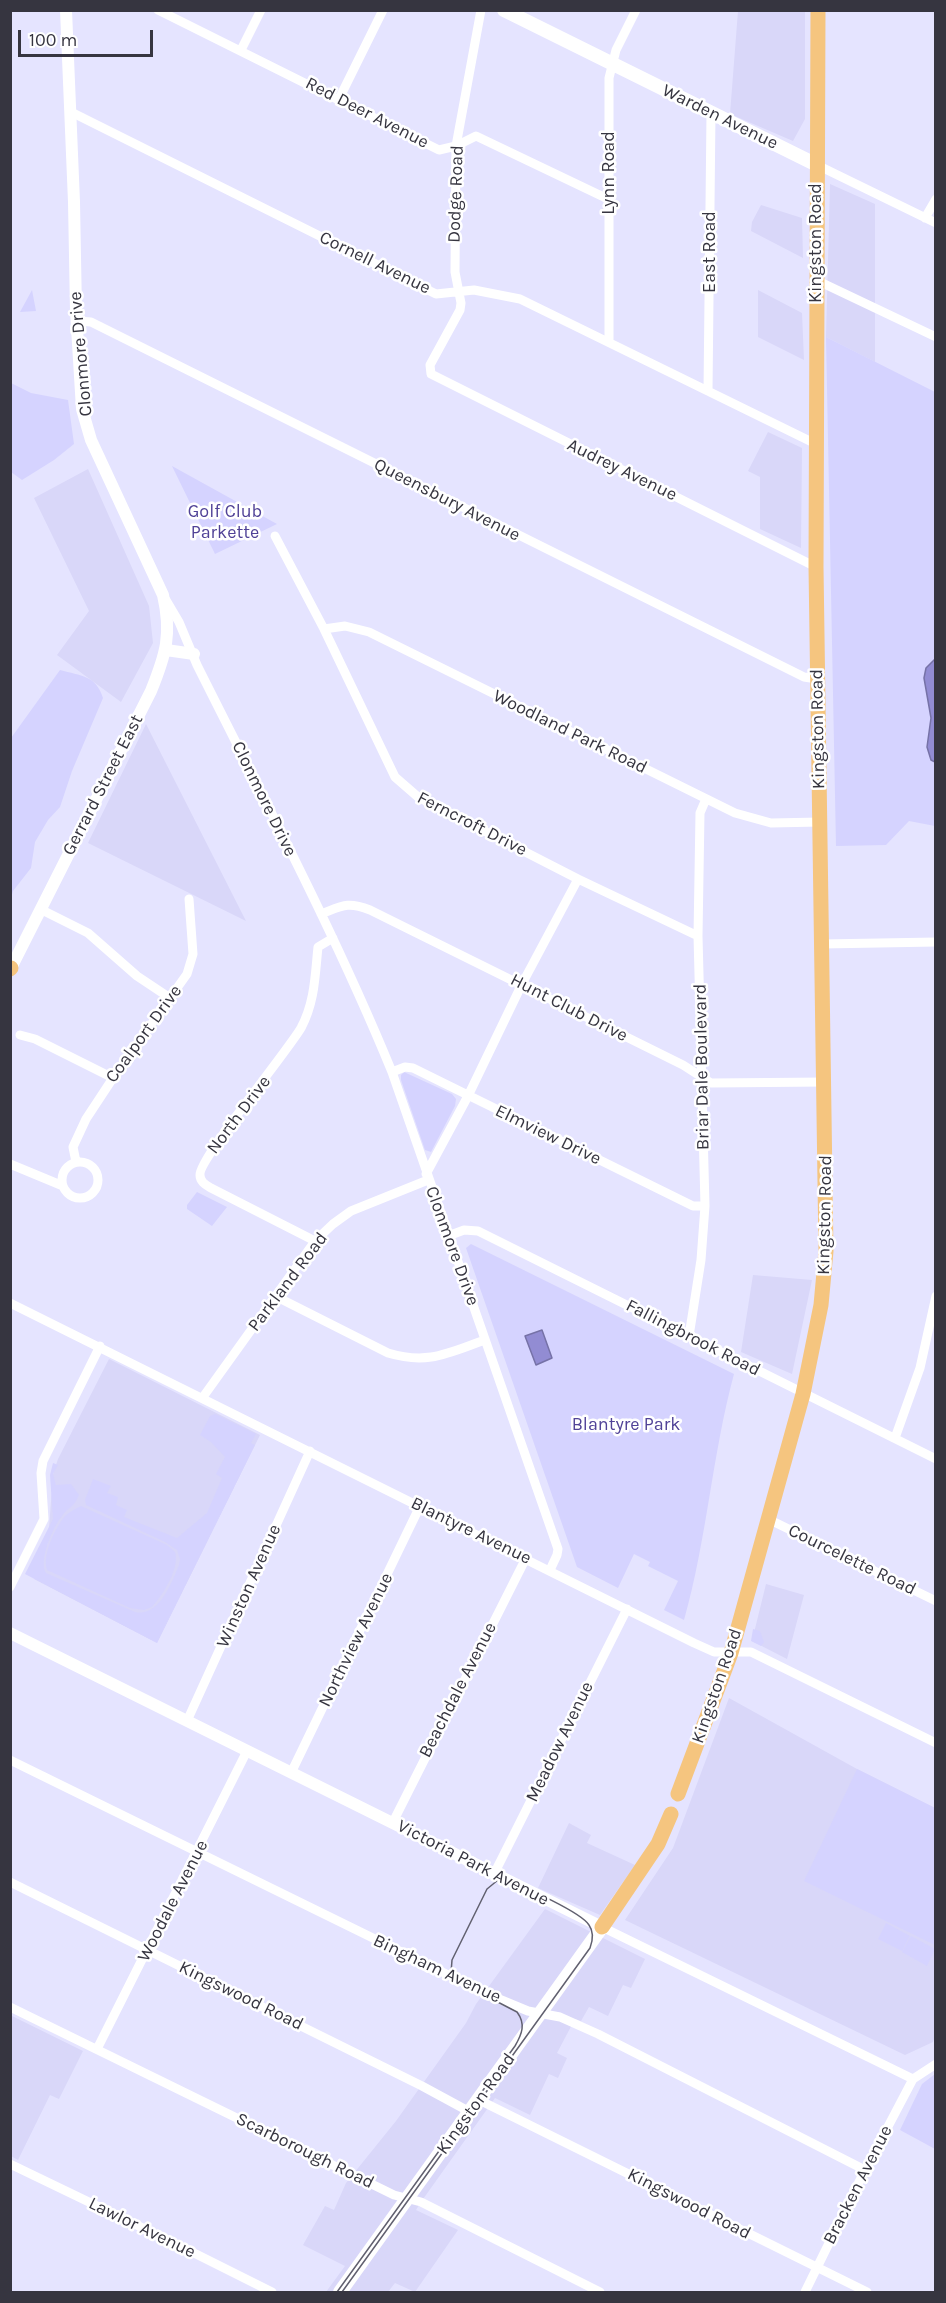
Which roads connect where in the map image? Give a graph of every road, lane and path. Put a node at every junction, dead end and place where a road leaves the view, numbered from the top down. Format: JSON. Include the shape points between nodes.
{"nodes":[{"id":1,"x":66,"y":10,"type":"edge"},
{"id":2,"x":158,"y":10,"type":"edge"},
{"id":3,"x":261,"y":10,"type":"edge"},
{"id":4,"x":383,"y":10,"type":"edge"},
{"id":5,"x":481,"y":10,"type":"edge"},
{"id":6,"x":504,"y":10,"type":"edge"},
{"id":7,"x":636,"y":10,"type":"edge"},
{"id":8,"x":818,"y":10,"type":"edge"},
{"id":9,"x":241,"y":50,"type":"junction"},
{"id":10,"x":612,"y":64,"type":"junction"},
{"id":11,"x":339,"y":99,"type":"junction"},
{"id":12,"x":71,"y":112,"type":"junction"},
{"id":13,"x":711,"y":113,"type":"junction"},
{"id":14,"x":456,"y":146,"type":"junction"},
{"id":15,"x":817,"y":165,"type":"junction"},
{"id":16,"x":610,"y":200,"type":"junction"},
{"id":17,"x":936,"y":200,"type":"edge"},
{"id":18,"x":925,"y":218,"type":"junction"},
{"id":19,"x":936,"y":223,"type":"edge"},
{"id":20,"x":816,"y":280,"type":"junction"},
{"id":21,"x":457,"y":291,"type":"junction"},
{"id":22,"x":78,"y":321,"type":"junction"},
{"id":23,"x":936,"y":337,"type":"edge"},
{"id":24,"x":609,"y":340,"type":"junction"},
{"id":25,"x":429,"y":371,"type":"joint"},
{"id":26,"x":708,"y":391,"type":"junction"},
{"id":27,"x":816,"y":444,"type":"junction"},
{"id":28,"x":275,"y":536,"type":"dead end"},
{"id":29,"x":816,"y":567,"type":"junction"},
{"id":30,"x":163,"y":595,"type":"junction"},
{"id":31,"x":324,"y":629,"type":"junction"},
{"id":32,"x":166,"y":650,"type":"junction"},
{"id":33,"x":194,"y":654,"type":"junction"},
{"id":34,"x":817,"y":679,"type":"junction"},
{"id":35,"x":706,"y":799,"type":"junction"},
{"id":36,"x":820,"y":822,"type":"junction"},
{"id":37,"x":578,"y":879,"type":"junction"},
{"id":38,"x":189,"y":899,"type":"dead end"},
{"id":39,"x":40,"y":909,"type":"junction"},
{"id":40,"x":321,"y":914,"type":"junction"},
{"id":41,"x":698,"y":936,"type":"junction"},
{"id":42,"x":333,"y":938,"type":"junction"},
{"id":43,"x":936,"y":942,"type":"edge"},
{"id":44,"x":822,"y":944,"type":"junction"},
{"id":45,"x":11,"y":968,"type":"edge"},
{"id":46,"x":522,"y":984,"type":"junction"},
{"id":47,"x":170,"y":998,"type":"junction"},
{"id":48,"x":20,"y":1035,"type":"dead end"},
{"id":49,"x":392,"y":1072,"type":"junction"},
{"id":50,"x":702,"y":1077,"type":"junction"},
{"id":51,"x":113,"y":1078,"type":"junction"},
{"id":52,"x":825,"y":1082,"type":"junction"},
{"id":53,"x":468,"y":1096,"type":"junction"},
{"id":54,"x":76,"y":1162,"type":"junction"},
{"id":55,"x":10,"y":1164,"type":"edge"},
{"id":56,"x":427,"y":1177,"type":"junction"},
{"id":57,"x":63,"y":1186,"type":"junction"},
{"id":58,"x":705,"y":1206,"type":"junction"},
{"id":59,"x":448,"y":1236,"type":"junction"},
{"id":60,"x":315,"y":1241,"type":"junction"},
{"id":61,"x":275,"y":1296,"type":"junction"},
{"id":62,"x":936,"y":1296,"type":"edge"},
{"id":63,"x":10,"y":1303,"type":"edge"},
{"id":64,"x":689,"y":1336,"type":"junction"},
{"id":65,"x":485,"y":1340,"type":"junction"},
{"id":66,"x":100,"y":1346,"type":"junction"},
{"id":67,"x":803,"y":1394,"type":"junction"},
{"id":68,"x":203,"y":1397,"type":"junction"},
{"id":69,"x":895,"y":1438,"type":"junction"},
{"id":70,"x":310,"y":1451,"type":"junction"},
{"id":71,"x":936,"y":1459,"type":"edge"},
{"id":72,"x":420,"y":1506,"type":"junction"},
{"id":73,"x":768,"y":1519,"type":"junction"},
{"id":74,"x":526,"y":1558,"type":"junction"},
{"id":75,"x":550,"y":1570,"type":"junction"},
{"id":76,"x":10,"y":1587,"type":"edge"},
{"id":77,"x":936,"y":1601,"type":"edge"},
{"id":78,"x":627,"y":1609,"type":"junction"},
{"id":79,"x":10,"y":1633,"type":"edge"},
{"id":80,"x":731,"y":1653,"type":"junction"},
{"id":81,"x":187,"y":1721,"type":"junction"},
{"id":82,"x":936,"y":1743,"type":"edge"},
{"id":83,"x":247,"y":1752,"type":"junction"},
{"id":84,"x":10,"y":1760,"type":"edge"},
{"id":85,"x":291,"y":1773,"type":"junction"},
{"id":86,"x":678,"y":1794,"type":"joint"},
{"id":87,"x":671,"y":1814,"type":"joint"},
{"id":88,"x":393,"y":1822,"type":"junction"},
{"id":89,"x":197,"y":1852,"type":"junction"},
{"id":90,"x":494,"y":1874,"type":"junction"},
{"id":91,"x":10,"y":1882,"type":"edge"},
{"id":92,"x":602,"y":1928,"type":"junction"},
{"id":93,"x":148,"y":1951,"type":"junction"},
{"id":94,"x":10,"y":2007,"type":"edge"},
{"id":95,"x":540,"y":2015,"type":"junction"},
{"id":96,"x":97,"y":2049,"type":"junction"},
{"id":97,"x":936,"y":2064,"type":"edge"},
{"id":98,"x":913,"y":2079,"type":"junction"},
{"id":99,"x":479,"y":2100,"type":"junction"},
{"id":100,"x":470,"y":2112,"type":"junction"},
{"id":101,"x":10,"y":2164,"type":"edge"},
{"id":102,"x":865,"y":2170,"type":"junction"},
{"id":103,"x":408,"y":2198,"type":"junction"},
{"id":104,"x":817,"y":2268,"type":"junction"},
{"id":105,"x":272,"y":2292,"type":"edge"},
{"id":106,"x":340,"y":2292,"type":"edge"},
{"id":107,"x":600,"y":2292,"type":"edge"},
{"id":108,"x":805,"y":2292,"type":"edge"},
{"id":109,"x":867,"y":2292,"type":"edge"}],
"edges":[{"from":1,"to":12,"type":"street","name":"Clonmore Drive"},
{"from":2,"to":9,"type":"street","name":"Red Deer Avenue"},
{"from":3,"to":9,"type":"street"},
{"from":4,"to":11,"type":"street"},
{"from":5,"to":14,"type":"street","name":"Dodge Road"},
{"from":6,"to":10,"type":"main road","name":"Warden Avenue"},
{"from":7,"to":10,"type":"street","name":"Lynn Road"},
{"from":8,"to":15,"type":"main road","name":"Kingston Road"},
{"from":9,"to":11,"type":"street","name":"Red Deer Avenue"},
{"from":10,"to":13,"type":"main road","name":"Warden Avenue"},
{"from":10,"to":16,"type":"street","name":"Lynn Road"},
{"from":11,"to":14,"type":"street","name":"Red Deer Avenue","via":[[439,150]]},
{"from":12,"to":21,"type":"street","name":"Cornell Avenue","via":[[436,294]]},
{"from":12,"to":22,"type":"street","name":"Clonmore Drive"},
{"from":13,"to":15,"type":"main road","name":"Warden Avenue"},
{"from":13,"to":26,"type":"street","name":"East Road"},
{"from":14,"to":16,"type":"street","name":"Red Deer Avenue","via":[[476,136]]},
{"from":14,"to":21,"type":"street","name":"Dodge Road"},
{"from":15,"to":18,"type":"street","name":"Warden Avenue"},
{"from":15,"to":20,"type":"main road","name":"Kingston Road"},
{"from":16,"to":24,"type":"street","name":"Lynn Road"},
{"from":17,"to":18,"type":"street"},
{"from":18,"to":19,"type":"street","name":"Warden Avenue"},
{"from":20,"to":23,"type":"street"},
{"from":20,"to":27,"type":"main road","name":"Kingston Road"},
{"from":21,"to":24,"type":"street","name":"Cornell Avenue","via":[[520,298]]},
{"from":21,"to":25,"type":"street","name":"Dodge Road","via":[[460,310]]},
{"from":22,"to":30,"type":"street","name":"Clonmore Drive","via":[[82,409],[90,438]]},
{"from":22,"to":34,"type":"street","name":"Queensbury Avenue","via":[[91,322],[805,678]]},
{"from":24,"to":26,"type":"street","name":"Cornell Avenue"},
{"from":25,"to":29,"type":"street","name":"Audrey Avenue"},
{"from":26,"to":27,"type":"street","name":"Cornell Avenue"},
{"from":27,"to":29,"type":"main road","name":"Kingston Road"},
{"from":28,"to":31,"type":"street","name":"Ferncroft Drive"},
{"from":29,"to":34,"type":"main road","name":"Kingston Road"},
{"from":30,"to":32,"type":"street","name":"Gerrard Street East","via":[[168,617]]},
{"from":30,"to":33,"type":"street","name":"Clonmore Drive"},
{"from":31,"to":35,"type":"street","name":"Woodland Park Road","via":[[345,626],[369,632]]},
{"from":31,"to":37,"type":"street","name":"Ferncroft Drive","via":[[394,777],[412,793]]},
{"from":32,"to":33,"type":"street"},
{"from":32,"to":39,"type":"street","name":"Gerrard Street East","via":[[151,691]]},
{"from":33,"to":40,"type":"street","name":"Clonmore Drive"},
{"from":34,"to":36,"type":"main road","name":"Kingston Road"},
{"from":35,"to":36,"type":"street","name":"Woodland Park Road","via":[[735,813],[771,823]]},
{"from":35,"to":41,"type":"street","name":"Briar Dale Boulevard","via":[[700,813]]},
{"from":36,"to":44,"type":"main road","name":"Kingston Road"},
{"from":37,"to":41,"type":"street","name":"Ferncroft Drive"},
{"from":37,"to":46,"type":"street"},
{"from":38,"to":47,"type":"street","name":"Coalport Drive","via":[[193,954],[187,974]]},
{"from":39,"to":45,"type":"street","name":"Gerrard Street East"},
{"from":39,"to":47,"type":"street","via":[[88,933],[136,976]]},
{"from":40,"to":42,"type":"street","name":"Clonmore Drive"},
{"from":40,"to":46,"type":"street","name":"Hunt Club Drive","via":[[354,903]]},
{"from":41,"to":50,"type":"street","name":"Briar Dale Boulevard"},
{"from":42,"to":49,"type":"street","name":"Clonmore Drive"},
{"from":42,"to":60,"type":"street","name":"North Drive","via":[[318,947],[314,993],[300,1029],[202,1164],[200,1175],[211,1188]]},
{"from":43,"to":44,"type":"street"},
{"from":44,"to":52,"type":"main road","name":"Kingston Road"},
{"from":46,"to":50,"type":"street","name":"Hunt Club Drive"},
{"from":46,"to":53,"type":"street"},
{"from":47,"to":51,"type":"street","name":"Coalport Drive"},
{"from":48,"to":51,"type":"street"},
{"from":49,"to":53,"type":"street","name":"Elmview Drive","via":[[411,1067]]},
{"from":49,"to":56,"type":"street","name":"Clonmore Drive"},
{"from":50,"to":52,"type":"street","name":"Hunt Club Drive","via":[[711,1083]]},
{"from":50,"to":58,"type":"street","name":"Briar Dale Boulevard"},
{"from":51,"to":54,"type":"street","name":"Coalport Drive","via":[[73,1147]]},
{"from":52,"to":67,"type":"main road","name":"Kingston Road","via":[[824,1278]]},
{"from":53,"to":56,"type":"street"},
{"from":53,"to":58,"type":"street","name":"Elmview Drive","via":[[693,1206]]},
{"from":54,"to":57,"type":"street","name":"Coalport Drive","via":[[63,1174]]},
{"from":54,"to":57,"type":"street","via":[[87,1163],[96,1171],[98,1183],[87,1196],[81,1197],[70,1195]]},
{"from":55,"to":57,"type":"street"},
{"from":56,"to":59,"type":"street","name":"Clonmore Drive"},
{"from":56,"to":60,"type":"street","name":"Parkland Road","via":[[351,1210]]},
{"from":58,"to":64,"type":"street","name":"Briar Dale Boulevard"},
{"from":59,"to":64,"type":"street","name":"Fallingbrook Road","via":[[464,1230],[478,1231]]},
{"from":59,"to":65,"type":"street","name":"Clonmore Drive"},
{"from":60,"to":61,"type":"street","name":"Parkland Road"},
{"from":61,"to":65,"type":"street","via":[[388,1353],[407,1358],[438,1356]]},
{"from":61,"to":68,"type":"street","name":"Parkland Road"},
{"from":62,"to":69,"type":"street","via":[[920,1368]]},
{"from":63,"to":66,"type":"street","name":"Blantyre Avenue"},
{"from":64,"to":67,"type":"street","name":"Fallingbrook Road"},
{"from":65,"to":75,"type":"street","name":"Clonmore Drive","via":[[558,1549]]},
{"from":66,"to":68,"type":"street","name":"Blantyre Avenue"},
{"from":66,"to":76,"type":"street","via":[[43,1461],[44,1519]]},
{"from":67,"to":69,"type":"street","name":"Fallingbrook Road"},
{"from":67,"to":73,"type":"main road","name":"Kingston Road"},
{"from":68,"to":70,"type":"street","name":"Blantyre Avenue"},
{"from":69,"to":71,"type":"street","name":"Fallingbrook Road"},
{"from":70,"to":72,"type":"street","name":"Blantyre Avenue"},
{"from":70,"to":81,"type":"street","name":"Winston Avenue"},
{"from":72,"to":74,"type":"street","name":"Blantyre Avenue"},
{"from":72,"to":85,"type":"street","name":"Northview Avenue"},
{"from":73,"to":77,"type":"street","name":"Courcelette Road"},
{"from":73,"to":80,"type":"main road","name":"Kingston Road"},
{"from":74,"to":75,"type":"street","name":"Blantyre Avenue"},
{"from":74,"to":88,"type":"street","name":"Beachdale Avenue"},
{"from":75,"to":78,"type":"street","name":"Blantyre Avenue"},
{"from":78,"to":80,"type":"street","name":"Blantyre Avenue","via":[[714,1652]]},
{"from":78,"to":90,"type":"street","name":"Meadow Avenue"},
{"from":79,"to":81,"type":"street","name":"Victoria Park Avenue"},
{"from":80,"to":82,"type":"street","name":"Blantyre Avenue","via":[[751,1652]]},
{"from":80,"to":86,"type":"main road","name":"Kingston Road"},
{"from":81,"to":83,"type":"street","name":"Victoria Park Avenue"},
{"from":83,"to":85,"type":"street","name":"Victoria Park Avenue"},
{"from":83,"to":89,"type":"street","name":"Woodale Avenue"},
{"from":84,"to":89,"type":"street","name":"Bingham Avenue"},
{"from":85,"to":88,"type":"street","name":"Victoria Park Avenue"},
{"from":86,"to":87,"type":"main road","name":"Kingston Road"},
{"from":87,"to":92,"type":"main road","name":"Kingston Road","via":[[658,1844]]},
{"from":88,"to":90,"type":"street","name":"Victoria Park Avenue"},
{"from":89,"to":93,"type":"street","name":"Woodale Avenue"},
{"from":89,"to":95,"type":"street","name":"Bingham Avenue","via":[[487,1994]]},
{"from":90,"to":92,"type":"street","name":"Victoria Park Avenue"},
{"from":91,"to":93,"type":"street","name":"Kingswood Road"},
{"from":92,"to":95,"type":"main road","name":"Kingston Road"},
{"from":92,"to":98,"type":"street","name":"Victoria Park Avenue"},
{"from":93,"to":96,"type":"street","name":"Woodale Avenue"},
{"from":93,"to":100,"type":"street","name":"Kingswood Road"},
{"from":94,"to":96,"type":"street","name":"Scarborough Road"},
{"from":95,"to":99,"type":"main road","name":"Kingston Road"},
{"from":95,"to":102,"type":"street","name":"Bingham Avenue","via":[[555,2015],[579,2025]]},
{"from":96,"to":103,"type":"street","name":"Scarborough Road","via":[[394,2195]]},
{"from":97,"to":98,"type":"street"},
{"from":98,"to":102,"type":"street","name":"Bracken Avenue"},
{"from":99,"to":100,"type":"main road","name":"Kingston Road"},
{"from":99,"to":104,"type":"street","name":"Kingswood Road"},
{"from":100,"to":103,"type":"main road","name":"Kingston Road"},
{"from":101,"to":105,"type":"street","name":"Lawlor Avenue"},
{"from":102,"to":104,"type":"street","name":"Bracken Avenue"},
{"from":103,"to":106,"type":"main road","name":"Kingston Road"},
{"from":103,"to":107,"type":"street","name":"Scarborough Road"},
{"from":104,"to":108,"type":"street","name":"Bracken Avenue"},
{"from":104,"to":109,"type":"street","name":"Kingswood Road"}]}
